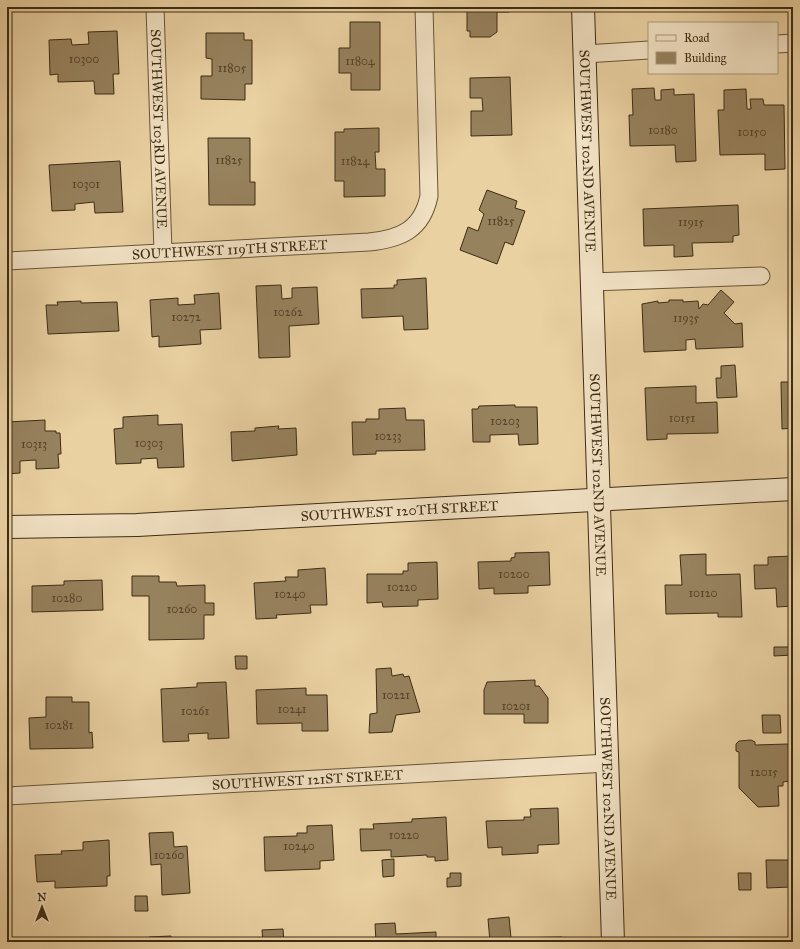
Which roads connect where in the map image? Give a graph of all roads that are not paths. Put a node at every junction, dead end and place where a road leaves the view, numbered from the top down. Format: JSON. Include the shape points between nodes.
{"nodes":[{"id":1,"x":155,"y":7,"type":"edge"},
{"id":2,"x":424,"y":7,"type":"edge"},
{"id":3,"x":583,"y":7,"type":"edge"},
{"id":4,"x":793,"y":43,"type":"edge"},
{"id":5,"x":778,"y":44,"type":"edge"},
{"id":6,"x":648,"y":50,"type":"edge"},
{"id":7,"x":585,"y":54,"type":"junction"},
{"id":8,"x":163,"y":252,"type":"junction"},
{"id":9,"x":7,"y":260,"type":"edge"},
{"id":10,"x":761,"y":276,"type":"dead end"},
{"id":11,"x":591,"y":282,"type":"junction"},
{"id":12,"x":793,"y":489,"type":"edge"},
{"id":13,"x":598,"y":500,"type":"junction"},
{"id":14,"x":7,"y":527,"type":"edge"},
{"id":15,"x":608,"y":763,"type":"junction"},
{"id":16,"x":7,"y":796,"type":"edge"},
{"id":17,"x":613,"y":942,"type":"edge"}],
"edges":[{"from":1,"to":8,"type":"street","name":"SOUTHWEST 103RD AVENUE"},
{"from":2,"to":8,"type":"street","name":"SOUTHWEST 119TH STREET","via":[[429,196],[414,226],[390,239],[369,242]]},
{"from":3,"to":7,"type":"street","name":"SOUTHWEST 102ND AVENUE"},
{"from":4,"to":5,"type":"street"},
{"from":6,"to":7,"type":"street"},
{"from":7,"to":11,"type":"street","name":"SOUTHWEST 102ND AVENUE"},
{"from":8,"to":9,"type":"street","name":"SOUTHWEST 119TH STREET"},
{"from":10,"to":11,"type":"street"},
{"from":11,"to":13,"type":"street","name":"SOUTHWEST 102ND AVENUE"},
{"from":12,"to":13,"type":"street","name":"SOUTHWEST 120TH STREET"},
{"from":13,"to":14,"type":"street","name":"SOUTHWEST 120TH STREET","via":[[137,525]]},
{"from":13,"to":15,"type":"street","name":"SOUTHWEST 102ND AVENUE"},
{"from":15,"to":16,"type":"street","name":"SOUTHWEST 121ST STREET"},
{"from":15,"to":17,"type":"street","name":"SOUTHWEST 102ND AVENUE"}]}
